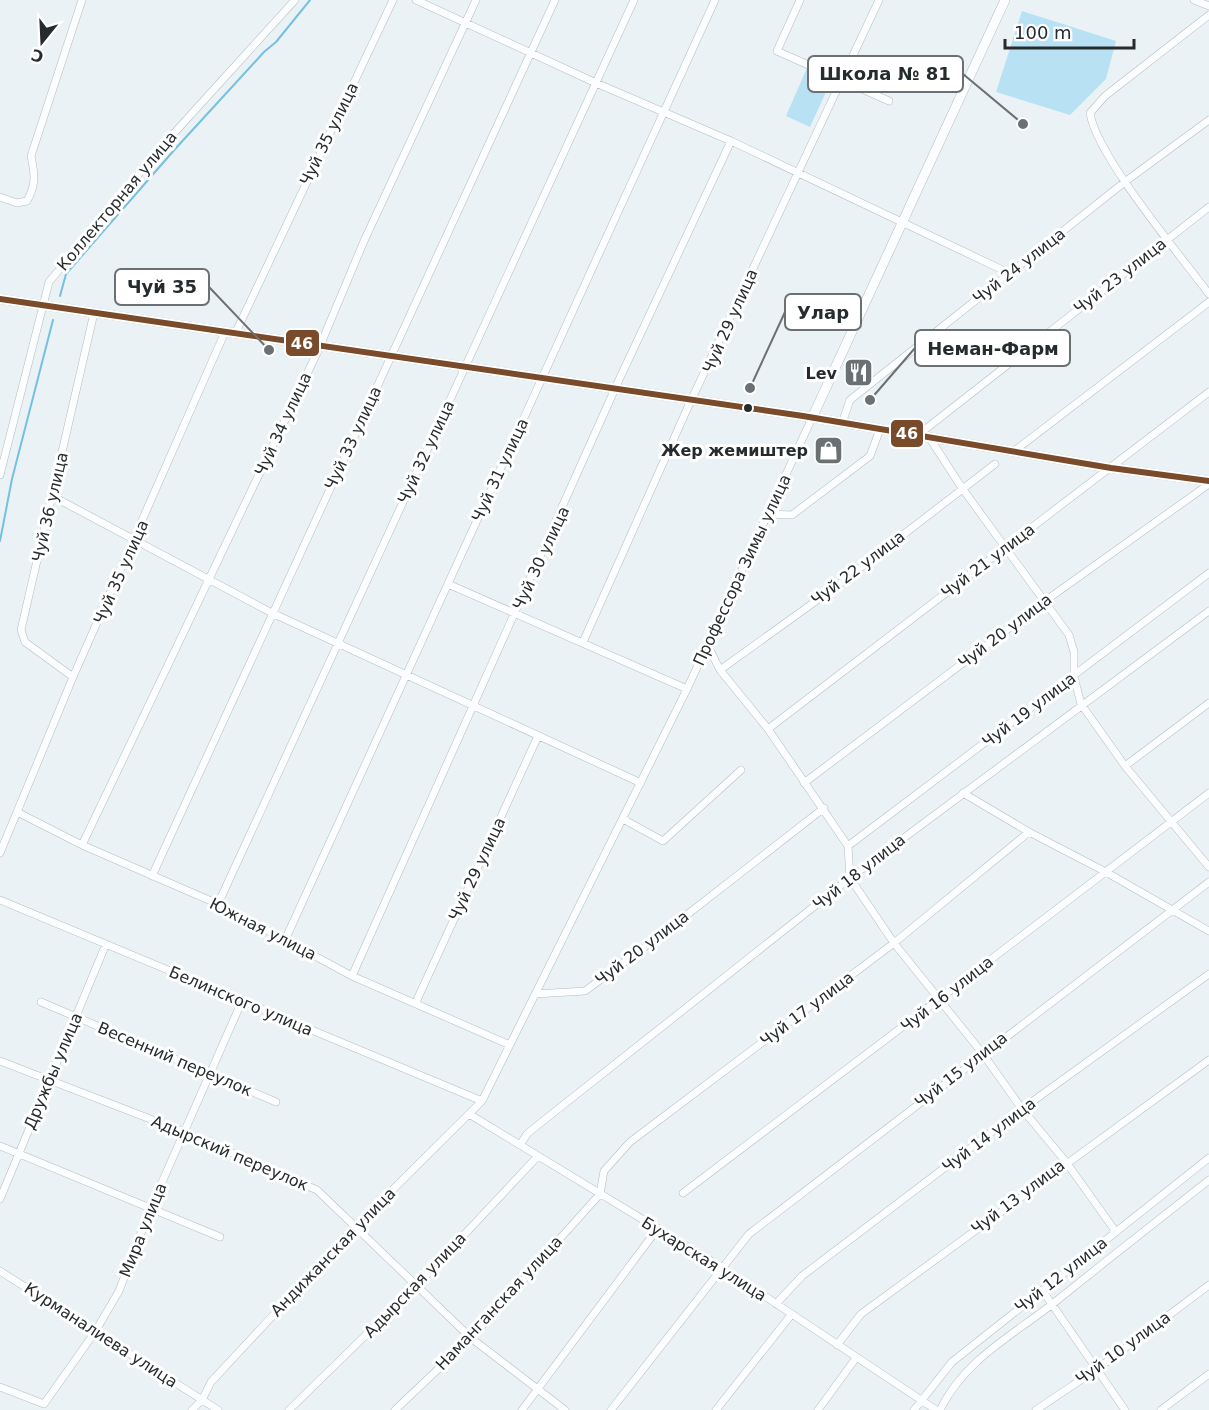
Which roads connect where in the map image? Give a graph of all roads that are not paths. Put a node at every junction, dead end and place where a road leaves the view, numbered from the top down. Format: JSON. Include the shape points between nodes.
{"nodes":[{"id":1,"x":82,"y":0,"type":"edge"},
{"id":2,"x":295,"y":0,"type":"edge"},
{"id":3,"x":393,"y":0,"type":"edge"},
{"id":4,"x":416,"y":0,"type":"edge"},
{"id":5,"x":476,"y":0,"type":"edge"},
{"id":6,"x":555,"y":0,"type":"edge"},
{"id":7,"x":634,"y":0,"type":"edge"},
{"id":8,"x":715,"y":0,"type":"edge"},
{"id":9,"x":800,"y":0,"type":"edge"},
{"id":10,"x":879,"y":0,"type":"edge"},
{"id":11,"x":1005,"y":0,"type":"edge"},
{"id":12,"x":1194,"y":0,"type":"edge"},
{"id":13,"x":1209,"y":6,"type":"edge"},
{"id":14,"x":1209,"y":15,"type":"edge"},
{"id":15,"x":465,"y":22,"type":"junction"},
{"id":16,"x":531,"y":53,"type":"junction"},
{"id":17,"x":841,"y":80,"type":"junction"},
{"id":18,"x":596,"y":83,"type":"junction"},
{"id":19,"x":889,"y":101,"type":"dead end"},
{"id":20,"x":663,"y":111,"type":"junction"},
{"id":21,"x":1209,"y":120,"type":"edge"},
{"id":22,"x":731,"y":141,"type":"junction"},
{"id":23,"x":797,"y":172,"type":"junction"},
{"id":24,"x":1126,"y":181,"type":"junction"},
{"id":25,"x":0,"y":196,"type":"edge"},
{"id":26,"x":1209,"y":207,"type":"edge"},
{"id":27,"x":901,"y":220,"type":"junction"},
{"id":28,"x":1168,"y":238,"type":"junction"},
{"id":29,"x":1009,"y":273,"type":"junction"},
{"id":30,"x":1209,"y":294,"type":"edge"},
{"id":31,"x":0,"y":299,"type":"edge"},
{"id":32,"x":1209,"y":302,"type":"edge"},
{"id":33,"x":43,"y":306,"type":"junction"},
{"id":34,"x":94,"y":313,"type":"junction"},
{"id":35,"x":230,"y":333,"type":"junction"},
{"id":36,"x":319,"y":346,"type":"junction"},
{"id":37,"x":390,"y":357,"type":"junction"},
{"id":38,"x":465,"y":367,"type":"junction"},
{"id":39,"x":542,"y":379,"type":"junction"},
{"id":40,"x":616,"y":389,"type":"junction"},
{"id":41,"x":1209,"y":392,"type":"edge"},
{"id":42,"x":693,"y":400,"type":"junction"},
{"id":43,"x":812,"y":418,"type":"junction"},
{"id":44,"x":842,"y":423,"type":"junction"},
{"id":45,"x":880,"y":429,"type":"junction"},
{"id":46,"x":918,"y":435,"type":"junction"},
{"id":47,"x":928,"y":437,"type":"junction"},
{"id":48,"x":1013,"y":452,"type":"junction"},
{"id":49,"x":995,"y":465,"type":"dead end"},
{"id":50,"x":1111,"y":468,"type":"junction"},
{"id":51,"x":0,"y":475,"type":"edge"},
{"id":52,"x":1209,"y":482,"type":"edge"},
{"id":53,"x":962,"y":488,"type":"junction"},
{"id":54,"x":52,"y":496,"type":"junction"},
{"id":55,"x":768,"y":514,"type":"junction"},
{"id":56,"x":136,"y":539,"type":"junction"},
{"id":57,"x":1005,"y":548,"type":"junction"},
{"id":58,"x":1209,"y":573,"type":"edge"},
{"id":59,"x":210,"y":579,"type":"junction"},
{"id":60,"x":448,"y":584,"type":"junction"},
{"id":61,"x":1045,"y":602,"type":"junction"},
{"id":62,"x":1209,"y":611,"type":"edge"},
{"id":63,"x":272,"y":613,"type":"junction"},
{"id":64,"x":515,"y":615,"type":"junction"},
{"id":65,"x":583,"y":642,"type":"junction"},
{"id":66,"x":338,"y":644,"type":"junction"},
{"id":67,"x":708,"y":646,"type":"junction"},
{"id":68,"x":720,"y":670,"type":"junction"},
{"id":69,"x":406,"y":675,"type":"junction"},
{"id":70,"x":1074,"y":676,"type":"junction"},
{"id":71,"x":74,"y":677,"type":"junction"},
{"id":72,"x":687,"y":689,"type":"junction"},
{"id":73,"x":1209,"y":703,"type":"edge"},
{"id":74,"x":1081,"y":704,"type":"junction"},
{"id":75,"x":474,"y":706,"type":"junction"},
{"id":76,"x":768,"y":729,"type":"junction"},
{"id":77,"x":538,"y":736,"type":"junction"},
{"id":78,"x":1125,"y":766,"type":"junction"},
{"id":79,"x":741,"y":770,"type":"dead end"},
{"id":80,"x":641,"y":783,"type":"junction"},
{"id":81,"x":804,"y":783,"type":"junction"},
{"id":82,"x":963,"y":793,"type":"junction"},
{"id":83,"x":1209,"y":793,"type":"edge"},
{"id":84,"x":824,"y":808,"type":"junction"},
{"id":85,"x":17,"y":812,"type":"junction"},
{"id":86,"x":623,"y":819,"type":"junction"},
{"id":87,"x":1172,"y":821,"type":"junction"},
{"id":88,"x":1029,"y":832,"type":"junction"},
{"id":89,"x":82,"y":845,"type":"junction"},
{"id":90,"x":848,"y":846,"type":"junction"},
{"id":91,"x":0,"y":853,"type":"edge"},
{"id":92,"x":1209,"y":867,"type":"edge"},
{"id":93,"x":1104,"y":871,"type":"junction"},
{"id":94,"x":152,"y":876,"type":"junction"},
{"id":95,"x":849,"y":878,"type":"junction"},
{"id":96,"x":1209,"y":882,"type":"edge"},
{"id":97,"x":0,"y":900,"type":"edge"},
{"id":98,"x":218,"y":904,"type":"junction"},
{"id":99,"x":1169,"y":911,"type":"junction"},
{"id":100,"x":1209,"y":931,"type":"edge"},
{"id":101,"x":285,"y":940,"type":"junction"},
{"id":102,"x":894,"y":943,"type":"junction"},
{"id":103,"x":105,"y":944,"type":"junction"},
{"id":104,"x":1209,"y":974,"type":"edge"},
{"id":105,"x":352,"y":976,"type":"junction"},
{"id":106,"x":535,"y":994,"type":"junction"},
{"id":107,"x":941,"y":1000,"type":"junction"},
{"id":108,"x":242,"y":1001,"type":"junction"},
{"id":109,"x":41,"y":1002,"type":"dead end"},
{"id":110,"x":416,"y":1002,"type":"junction"},
{"id":111,"x":76,"y":1016,"type":"junction"},
{"id":112,"x":510,"y":1045,"type":"junction"},
{"id":113,"x":982,"y":1054,"type":"junction"},
{"id":114,"x":1209,"y":1060,"type":"edge"},
{"id":115,"x":0,"y":1061,"type":"edge"},
{"id":116,"x":210,"y":1074,"type":"junction"},
{"id":117,"x":49,"y":1080,"type":"junction"},
{"id":118,"x":482,"y":1101,"type":"junction"},
{"id":119,"x":276,"y":1102,"type":"dead end"},
{"id":120,"x":1022,"y":1109,"type":"junction"},
{"id":121,"x":469,"y":1114,"type":"junction"},
{"id":122,"x":184,"y":1132,"type":"junction"},
{"id":123,"x":520,"y":1145,"type":"junction"},
{"id":124,"x":0,"y":1146,"type":"edge"},
{"id":125,"x":18,"y":1154,"type":"junction"},
{"id":126,"x":538,"y":1156,"type":"junction"},
{"id":127,"x":1209,"y":1158,"type":"edge"},
{"id":128,"x":1066,"y":1162,"type":"junction"},
{"id":129,"x":1209,"y":1180,"type":"edge"},
{"id":130,"x":683,"y":1192,"type":"dead end"},
{"id":131,"x":600,"y":1194,"type":"junction"},
{"id":132,"x":0,"y":1199,"type":"edge"},
{"id":133,"x":152,"y":1207,"type":"junction"},
{"id":134,"x":357,"y":1225,"type":"junction"},
{"id":135,"x":658,"y":1228,"type":"junction"},
{"id":136,"x":1116,"y":1232,"type":"junction"},
{"id":137,"x":220,"y":1237,"type":"dead end"},
{"id":138,"x":722,"y":1267,"type":"junction"},
{"id":139,"x":0,"y":1271,"type":"edge"},
{"id":140,"x":418,"y":1284,"type":"junction"},
{"id":141,"x":1209,"y":1285,"type":"edge"},
{"id":142,"x":1042,"y":1290,"type":"junction"},
{"id":143,"x":1052,"y":1304,"type":"junction"},
{"id":144,"x":776,"y":1305,"type":"junction"},
{"id":145,"x":791,"y":1315,"type":"junction"},
{"id":146,"x":95,"y":1332,"type":"junction"},
{"id":147,"x":471,"y":1338,"type":"junction"},
{"id":148,"x":837,"y":1345,"type":"junction"},
{"id":149,"x":856,"y":1358,"type":"junction"},
{"id":150,"x":1097,"y":1369,"type":"junction"},
{"id":151,"x":1209,"y":1374,"type":"edge"},
{"id":152,"x":0,"y":1386,"type":"edge"},
{"id":153,"x":539,"y":1388,"type":"junction"},
{"id":154,"x":202,"y":1400,"type":"junction"},
{"id":155,"x":921,"y":1400,"type":"junction"},
{"id":156,"x":192,"y":1410,"type":"edge"},
{"id":157,"x":218,"y":1410,"type":"edge"},
{"id":158,"x":289,"y":1410,"type":"edge"},
{"id":159,"x":396,"y":1410,"type":"edge"},
{"id":160,"x":522,"y":1410,"type":"edge"},
{"id":161,"x":565,"y":1410,"type":"edge"},
{"id":162,"x":612,"y":1410,"type":"edge"},
{"id":163,"x":716,"y":1410,"type":"edge"},
{"id":164,"x":818,"y":1410,"type":"edge"},
{"id":165,"x":914,"y":1410,"type":"edge"},
{"id":166,"x":938,"y":1410,"type":"edge"},
{"id":167,"x":1036,"y":1410,"type":"edge"},
{"id":168,"x":1125,"y":1410,"type":"edge"},
{"id":169,"x":1161,"y":1410,"type":"edge"}],
"edges":[{"from":1,"to":25,"type":"street","via":[[31,156],[36,177],[34,189],[27,201],[17,203]]},
{"from":2,"to":33,"type":"street","name":"Коллекторная улица","via":[[156,153],[49,282]]},
{"from":3,"to":35,"type":"street","name":"Чуй 35 улица"},
{"from":4,"to":15,"type":"street"},
{"from":5,"to":15,"type":"street","name":"Чуй 34 улица"},
{"from":6,"to":16,"type":"street","name":"Чуй 33 улица"},
{"from":7,"to":18,"type":"street","name":"Чуй 32 улица"},
{"from":8,"to":20,"type":"street","name":"Чуй 31 улица"},
{"from":9,"to":17,"type":"street","via":[[777,51]]},
{"from":10,"to":17,"type":"street","name":"Чуй 29 улица"},
{"from":11,"to":27,"type":"street","name":"Профессора Зимы улица"},
{"from":12,"to":13,"type":"street"},
{"from":14,"to":24,"type":"street","via":[[1105,96],[1090,113],[1092,128]]},
{"from":15,"to":16,"type":"street"},
{"from":15,"to":36,"type":"street","name":"Чуй 34 улица"},
{"from":16,"to":18,"type":"street"},
{"from":16,"to":37,"type":"street","name":"Чуй 33 улица"},
{"from":17,"to":19,"type":"street"},
{"from":17,"to":23,"type":"street","name":"Чуй 29 улица"},
{"from":18,"to":20,"type":"street"},
{"from":18,"to":38,"type":"street","name":"Чуй 32 улица"},
{"from":20,"to":22,"type":"street"},
{"from":20,"to":39,"type":"street","name":"Чуй 31 улица"},
{"from":21,"to":24,"type":"street","name":"Чуй 24 улица"},
{"from":22,"to":23,"type":"street"},
{"from":22,"to":40,"type":"street","name":"Чуй 30 улица"},
{"from":23,"to":27,"type":"street"},
{"from":23,"to":42,"type":"street","name":"Чуй 29 улица"},
{"from":24,"to":28,"type":"street"},
{"from":24,"to":29,"type":"street","name":"Чуй 24 улица"},
{"from":26,"to":28,"type":"street","name":"Чуй 23 улица"},
{"from":27,"to":29,"type":"street"},
{"from":27,"to":43,"type":"street","name":"Профессора Зимы улица"},
{"from":28,"to":30,"type":"street"},
{"from":28,"to":46,"type":"street","name":"Чуй 23 улица"},
{"from":29,"to":44,"type":"street","name":"Чуй 24 улица","via":[[850,400]]},
{"from":31,"to":33,"type":"street"},
{"from":32,"to":48,"type":"street"},
{"from":33,"to":34,"type":"street"},
{"from":33,"to":51,"type":"street","name":"Коллекторная улица"},
{"from":34,"to":35,"type":"street"},
{"from":34,"to":54,"type":"street","name":"Чуй 36 улица"},
{"from":35,"to":36,"type":"street"},
{"from":35,"to":56,"type":"street","name":"Чуй 35 улица"},
{"from":36,"to":37,"type":"street"},
{"from":36,"to":59,"type":"street","name":"Чуй 34 улица"},
{"from":37,"to":38,"type":"street"},
{"from":37,"to":63,"type":"street","name":"Чуй 33 улица"},
{"from":38,"to":39,"type":"street"},
{"from":38,"to":66,"type":"street","name":"Чуй 32 улица"},
{"from":39,"to":40,"type":"street"},
{"from":39,"to":60,"type":"street","name":"Чуй 31 улица"},
{"from":40,"to":42,"type":"street"},
{"from":40,"to":64,"type":"street","name":"Чуй 30 улица"},
{"from":41,"to":50,"type":"street","name":"Чуй 21 улица"},
{"from":42,"to":43,"type":"street"},
{"from":42,"to":65,"type":"street","name":"Чуй 29 улица"},
{"from":43,"to":44,"type":"street"},
{"from":43,"to":55,"type":"street","name":"Профессора Зимы улица"},
{"from":44,"to":45,"type":"street"},
{"from":45,"to":46,"type":"street"},
{"from":45,"to":55,"type":"street","via":[[870,456],[792,514]]},
{"from":46,"to":47,"type":"street"},
{"from":47,"to":48,"type":"street"},
{"from":47,"to":53,"type":"street"},
{"from":48,"to":50,"type":"street"},
{"from":49,"to":53,"type":"street","name":"Чуй 22 улица"},
{"from":50,"to":52,"type":"street"},
{"from":50,"to":57,"type":"street","name":"Чуй 21 улица"},
{"from":52,"to":61,"type":"street","name":"Чуй 20 улица"},
{"from":53,"to":57,"type":"street"},
{"from":53,"to":68,"type":"street","name":"Чуй 22 улица"},
{"from":54,"to":56,"type":"street"},
{"from":54,"to":71,"type":"street","name":"Чуй 36 улица","via":[[21,637]]},
{"from":55,"to":67,"type":"street","name":"Профессора Зимы улица"},
{"from":56,"to":59,"type":"street"},
{"from":56,"to":71,"type":"street","name":"Чуй 35 улица"},
{"from":57,"to":61,"type":"street"},
{"from":57,"to":76,"type":"street","name":"Чуй 21 улица"},
{"from":58,"to":70,"type":"street","name":"Чуй 19 улица"},
{"from":59,"to":63,"type":"street"},
{"from":59,"to":89,"type":"street","name":"Чуй 34 улица"},
{"from":60,"to":64,"type":"street"},
{"from":60,"to":69,"type":"street","name":"Чуй 31 улица"},
{"from":61,"to":70,"type":"street","via":[[1069,635]]},
{"from":61,"to":81,"type":"street","name":"Чуй 20 улица"},
{"from":62,"to":74,"type":"street","name":"Чуй 18 улица"},
{"from":63,"to":66,"type":"street"},
{"from":63,"to":94,"type":"street","name":"Чуй 33 улица"},
{"from":64,"to":65,"type":"street"},
{"from":64,"to":75,"type":"street","name":"Чуй 30 улица"},
{"from":65,"to":72,"type":"street"},
{"from":66,"to":69,"type":"street"},
{"from":66,"to":98,"type":"street","name":"Чуй 32 улица"},
{"from":67,"to":68,"type":"street"},
{"from":67,"to":72,"type":"street","name":"Профессора Зимы улица"},
{"from":68,"to":76,"type":"street"},
{"from":69,"to":75,"type":"street"},
{"from":69,"to":101,"type":"street","name":"Чуй 31 улица"},
{"from":70,"to":74,"type":"street"},
{"from":70,"to":90,"type":"street","name":"Чуй 19 улица"},
{"from":71,"to":85,"type":"street","name":"Чуй 35 улица"},
{"from":72,"to":80,"type":"street","name":"Профессора Зимы улица"},
{"from":73,"to":78,"type":"street"},
{"from":74,"to":78,"type":"street"},
{"from":74,"to":82,"type":"street","name":"Чуй 18 улица"},
{"from":75,"to":77,"type":"street"},
{"from":75,"to":105,"type":"street","name":"Чуй 30 улица"},
{"from":76,"to":81,"type":"street"},
{"from":77,"to":80,"type":"street"},
{"from":77,"to":110,"type":"street","name":"Чуй 29 улица"},
{"from":78,"to":87,"type":"street"},
{"from":79,"to":86,"type":"street","via":[[663,841]]},
{"from":80,"to":86,"type":"street","name":"Профессора Зимы улица"},
{"from":81,"to":84,"type":"street"},
{"from":82,"to":88,"type":"street"},
{"from":82,"to":95,"type":"street","name":"Чуй 18 улица"},
{"from":83,"to":87,"type":"street","name":"Чуй 16 улица"},
{"from":84,"to":90,"type":"street"},
{"from":84,"to":106,"type":"street","name":"Чуй 20 улица","via":[[585,991]]},
{"from":85,"to":89,"type":"street","name":"Южная улица"},
{"from":85,"to":91,"type":"street","name":"Чуй 35 улица"},
{"from":86,"to":106,"type":"street","name":"Профессора Зимы улица"},
{"from":87,"to":92,"type":"street"},
{"from":87,"to":93,"type":"street","name":"Чуй 16 улица"},
{"from":88,"to":93,"type":"street"},
{"from":88,"to":102,"type":"street","name":"Чуй 17 улица"},
{"from":89,"to":94,"type":"street","name":"Южная улица"},
{"from":90,"to":95,"type":"street"},
{"from":93,"to":99,"type":"street"},
{"from":93,"to":107,"type":"street","name":"Чуй 16 улица"},
{"from":94,"to":98,"type":"street","name":"Южная улица"},
{"from":95,"to":102,"type":"street"},
{"from":95,"to":123,"type":"street","name":"Чуй 18 улица","via":[[543,1121]]},
{"from":96,"to":99,"type":"street","name":"Чуй 15 улица"},
{"from":97,"to":103,"type":"street","name":"Белинского улица"},
{"from":98,"to":101,"type":"street","name":"Южная улица"},
{"from":99,"to":100,"type":"street"},
{"from":99,"to":113,"type":"street","name":"Чуй 15 улица"},
{"from":101,"to":105,"type":"street","name":"Южная улица"},
{"from":102,"to":107,"type":"street"},
{"from":102,"to":131,"type":"street","name":"Чуй 17 улица","via":[[630,1142],[604,1171]]},
{"from":103,"to":108,"type":"street","name":"Белинского улица"},
{"from":103,"to":111,"type":"street","name":"Дружбы улица"},
{"from":104,"to":120,"type":"street","name":"Чуй 14 улица"},
{"from":105,"to":110,"type":"street","name":"Южная улица"},
{"from":106,"to":112,"type":"street","name":"Профессора Зимы улица"},
{"from":107,"to":113,"type":"street"},
{"from":107,"to":130,"type":"street","name":"Чуй 16 улица"},
{"from":108,"to":116,"type":"street","name":"Мира улица"},
{"from":108,"to":118,"type":"street","name":"Белинского улица"},
{"from":109,"to":111,"type":"street","name":"Весенний переулок"},
{"from":110,"to":112,"type":"street","name":"Южная улица"},
{"from":111,"to":116,"type":"street","name":"Весенний переулок"},
{"from":111,"to":117,"type":"street","name":"Дружбы улица"},
{"from":112,"to":118,"type":"street","name":"Профессора Зимы улица"},
{"from":113,"to":120,"type":"street"},
{"from":113,"to":138,"type":"street","name":"Чуй 15 улица","via":[[749,1234]]},
{"from":114,"to":128,"type":"street","name":"Чуй 13 улица"},
{"from":115,"to":117,"type":"street","name":"Адырский переулок"},
{"from":116,"to":119,"type":"street","name":"Весенний переулок"},
{"from":116,"to":122,"type":"street","name":"Мира улица"},
{"from":117,"to":122,"type":"street","name":"Адырский переулок"},
{"from":117,"to":125,"type":"street","name":"Дружбы улица"},
{"from":118,"to":121,"type":"street","name":"Андижанская улица"},
{"from":120,"to":128,"type":"street"},
{"from":120,"to":144,"type":"street","name":"Чуй 14 улица","via":[[802,1276]]},
{"from":121,"to":123,"type":"street","name":"Бухарская улица"},
{"from":121,"to":134,"type":"street","name":"Андижанская улица"},
{"from":122,"to":133,"type":"street","name":"Мира улица"},
{"from":122,"to":134,"type":"street","name":"Адырский переулок","via":[[317,1190]]},
{"from":123,"to":126,"type":"street","name":"Бухарская улица"},
{"from":124,"to":125,"type":"street"},
{"from":125,"to":132,"type":"street","name":"Дружбы улица"},
{"from":125,"to":133,"type":"street"},
{"from":126,"to":131,"type":"street","name":"Бухарская улица"},
{"from":126,"to":140,"type":"street","name":"Адырская улица"},
{"from":127,"to":136,"type":"street","name":"Чуй 12 улица"},
{"from":128,"to":136,"type":"street"},
{"from":128,"to":148,"type":"street","name":"Чуй 13 улица","via":[[861,1314]]},
{"from":129,"to":143,"type":"street"},
{"from":131,"to":135,"type":"street","name":"Бухарская улица"},
{"from":131,"to":147,"type":"street","name":"Наманганская улица"},
{"from":133,"to":137,"type":"street"},
{"from":133,"to":146,"type":"street","name":"Мира улица","via":[[119,1291]]},
{"from":134,"to":140,"type":"street","name":"Адырский переулок"},
{"from":134,"to":154,"type":"street","name":"Андижанская улица","via":[[211,1382]]},
{"from":135,"to":138,"type":"street","name":"Бухарская улица"},
{"from":135,"to":153,"type":"street"},
{"from":136,"to":142,"type":"street","name":"Чуй 12 улица"},
{"from":138,"to":144,"type":"street","name":"Бухарская улица"},
{"from":138,"to":162,"type":"street","name":"Чуй 15 улица"},
{"from":139,"to":146,"type":"street","name":"Курманалиева улица"},
{"from":140,"to":147,"type":"street","name":"Адырский переулок"},
{"from":140,"to":158,"type":"street","name":"Адырская улица"},
{"from":141,"to":150,"type":"street","name":"Чуй 10 улица"},
{"from":142,"to":143,"type":"street"},
{"from":142,"to":155,"type":"street","name":"Чуй 12 улица","via":[[952,1362]]},
{"from":143,"to":150,"type":"street"},
{"from":143,"to":166,"type":"street","via":[[991,1348],[952,1387]]},
{"from":144,"to":145,"type":"street","name":"Бухарская улица"},
{"from":145,"to":148,"type":"street","name":"Бухарская улица"},
{"from":145,"to":163,"type":"street"},
{"from":146,"to":152,"type":"street","name":"Мира улица","via":[[44,1404]]},
{"from":146,"to":154,"type":"street","name":"Курманалиева улица"},
{"from":147,"to":153,"type":"street","name":"Адырский переулок"},
{"from":147,"to":159,"type":"street","name":"Наманганская улица"},
{"from":148,"to":149,"type":"street","name":"Бухарская улица"},
{"from":149,"to":155,"type":"street","name":"Бухарская улица"},
{"from":149,"to":164,"type":"street"},
{"from":150,"to":167,"type":"street","name":"Чуй 10 улица"},
{"from":150,"to":168,"type":"street"},
{"from":151,"to":169,"type":"street"},
{"from":153,"to":160,"type":"street"},
{"from":153,"to":161,"type":"street","name":"Адырский переулок"},
{"from":154,"to":156,"type":"street","name":"Андижанская улица"},
{"from":154,"to":157,"type":"street","name":"Курманалиева улица"},
{"from":155,"to":165,"type":"street","name":"Чуй 12 улица"},
{"from":155,"to":166,"type":"street","name":"Бухарская улица"}]}
